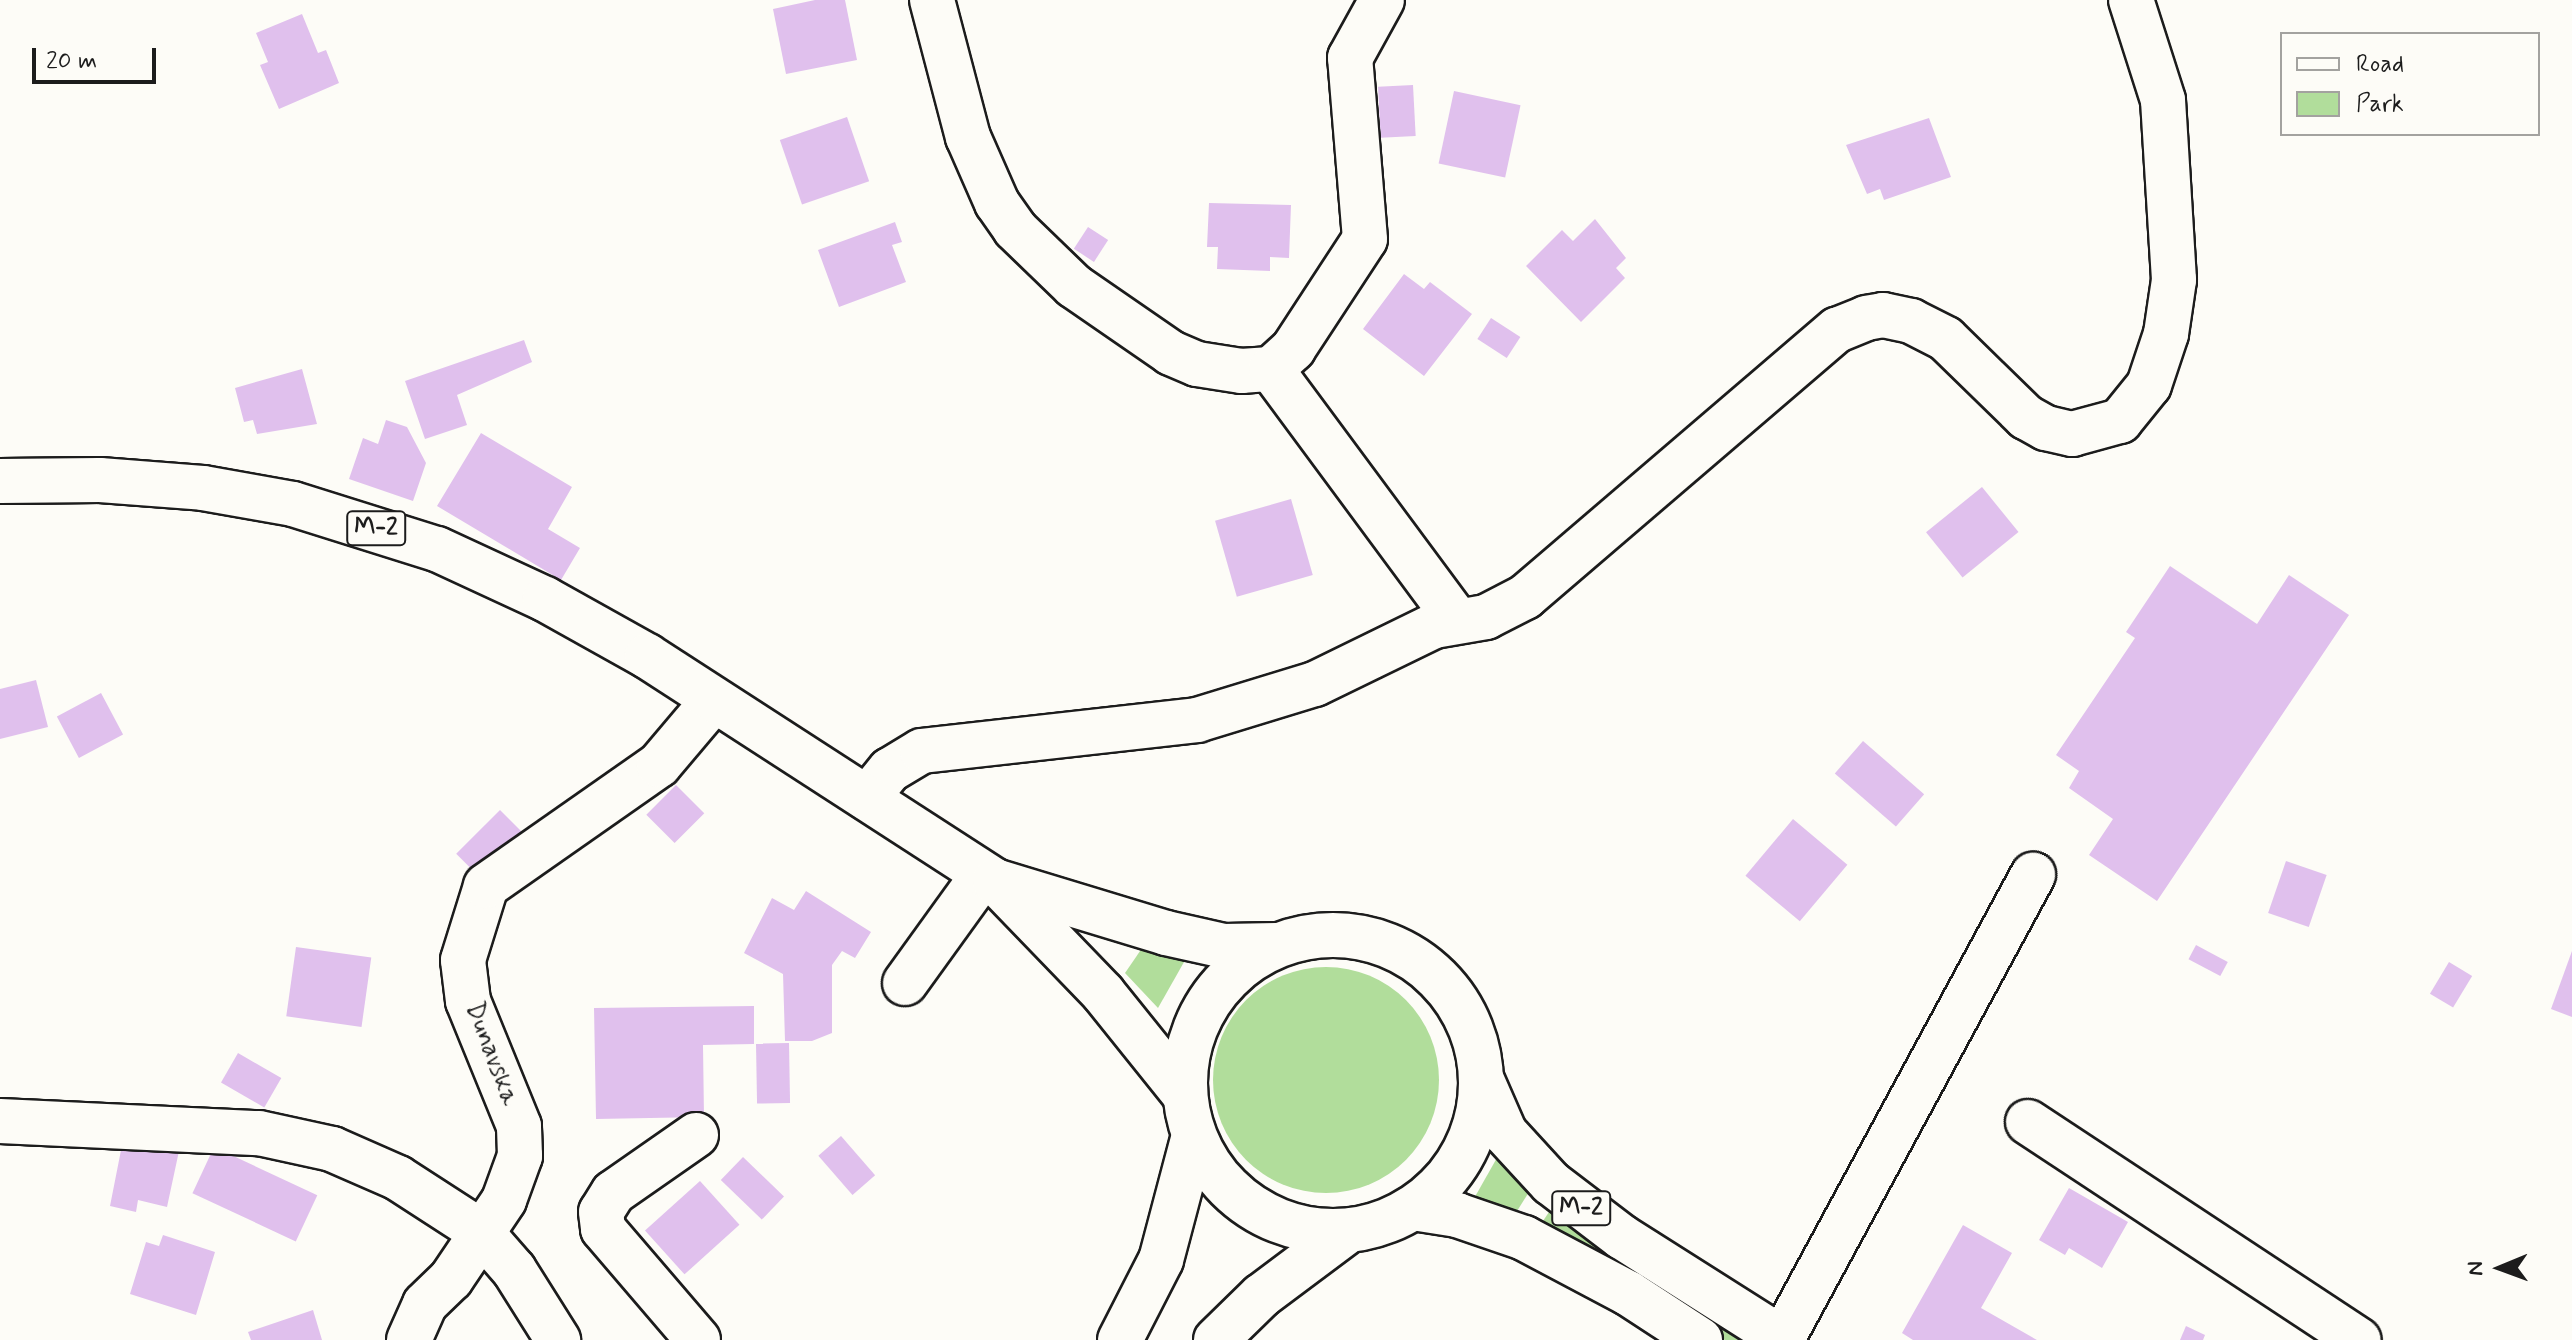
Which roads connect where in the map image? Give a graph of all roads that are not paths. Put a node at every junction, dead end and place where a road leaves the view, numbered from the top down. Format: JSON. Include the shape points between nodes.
{"nodes":[{"id":1,"x":932,"y":0,"type":"edge"},
{"id":2,"x":1382,"y":0,"type":"edge"},
{"id":3,"x":2131,"y":0,"type":"edge"},
{"id":4,"x":1271,"y":369,"type":"junction"},
{"id":5,"x":0,"y":481,"type":"edge"},
{"id":6,"x":1455,"y":618,"type":"junction"},
{"id":7,"x":713,"y":701,"type":"junction"},
{"id":8,"x":867,"y":798,"type":"junction"},
{"id":9,"x":2033,"y":875,"type":"dead end"},
{"id":10,"x":989,"y":878,"type":"junction"},
{"id":11,"x":1277,"y":945,"type":"junction"},
{"id":12,"x":905,"y":983,"type":"dead end"},
{"id":13,"x":1481,"y":1078,"type":"junction"},
{"id":14,"x":1190,"y":1115,"type":"junction"},
{"id":15,"x":0,"y":1121,"type":"edge"},
{"id":16,"x":2028,"y":1122,"type":"dead end"},
{"id":17,"x":696,"y":1135,"type":"dead end"},
{"id":18,"x":1413,"y":1208,"type":"junction"},
{"id":19,"x":480,"y":1231,"type":"junction"},
{"id":20,"x":1348,"y":1231,"type":"junction"},
{"id":21,"x":1783,"y":1339,"type":"edge"},
{"id":22,"x":409,"y":1340,"type":"edge"},
{"id":23,"x":558,"y":1340,"type":"edge"},
{"id":24,"x":698,"y":1340,"type":"edge"},
{"id":25,"x":1120,"y":1340,"type":"edge"},
{"id":26,"x":1216,"y":1340,"type":"edge"},
{"id":27,"x":1700,"y":1340,"type":"edge"},
{"id":28,"x":2359,"y":1340,"type":"edge"}],
"edges":[{"from":1,"to":4,"type":"main road","via":[[968,137],[989,189],[1015,229],[1074,286],[1171,353],[1197,364]]},
{"from":2,"to":4,"type":"main road","via":[[1350,58],[1365,239],[1293,349]]},
{"from":3,"to":6,"type":"main road","via":[[2163,100],[2174,280],[2166,334],[2137,406],[2099,431],[2072,434],[2046,428],[2026,417],[1946,339],[1911,321],[1883,315],[1866,318],[1837,330],[1525,597],[1486,617]]},
{"from":4,"to":6,"type":"main road"},
{"from":5,"to":7,"type":"main road","number":"M-2","via":[[181,486],[259,497],[356,521],[514,583],[647,656]]},
{"from":6,"to":8,"type":"main road","via":[[1315,684],[1197,720],[922,751],[890,770]]},
{"from":7,"to":8,"type":"main road","number":"M-2"},
{"from":7,"to":19,"type":"main road","name":"Dunavska","via":[[659,765],[486,886],[467,938],[466,987],[519,1126],[520,1156],[515,1179]]},
{"from":8,"to":10,"type":"main road","number":"M-2"},
{"from":9,"to":21,"type":"main road"},
{"from":10,"to":11,"type":"main road","number":"M-2","via":[[1166,933],[1224,946]]},
{"from":10,"to":12,"type":"main road"},
{"from":10,"to":14,"type":"main road","number":"M-2","via":[[1148,1044]]},
{"from":11,"to":13,"type":"main road","number":"M-2","via":[[1302,937],[1353,936],[1402,951],[1443,983],[1458,1004],[1470,1028]]},
{"from":11,"to":14,"type":"main road","number":"M-2","via":[[1232,974],[1214,994],[1190,1042]]},
{"from":13,"to":18,"type":"main road","number":"M-2","via":[[1477,1116],[1464,1152],[1442,1183]]},
{"from":13,"to":21,"type":"main road","number":"M-2","via":[[1505,1133],[1551,1183],[1622,1237]]},
{"from":14,"to":20,"type":"main road","number":"M-2","via":[[1218,1177],[1255,1209],[1300,1228]]},
{"from":14,"to":25,"type":"main road","via":[[1161,1260]]},
{"from":15,"to":19,"type":"main road","via":[[290,1139],[332,1149],[398,1178]]},
{"from":16,"to":28,"type":"main road"},
{"from":17,"to":24,"type":"main road","via":[[613,1193],[601,1212],[603,1229]]},
{"from":18,"to":20,"type":"main road","number":"M-2"},
{"from":18,"to":27,"type":"main road","number":"M-2","via":[[1457,1215],[1524,1238],[1628,1293]]},
{"from":19,"to":22,"type":"main road","name":"Dunavska","via":[[451,1279],[425,1304]]},
{"from":19,"to":23,"type":"main road","via":[[514,1270]]},
{"from":20,"to":26,"type":"main road","via":[[1261,1296]]}]}
